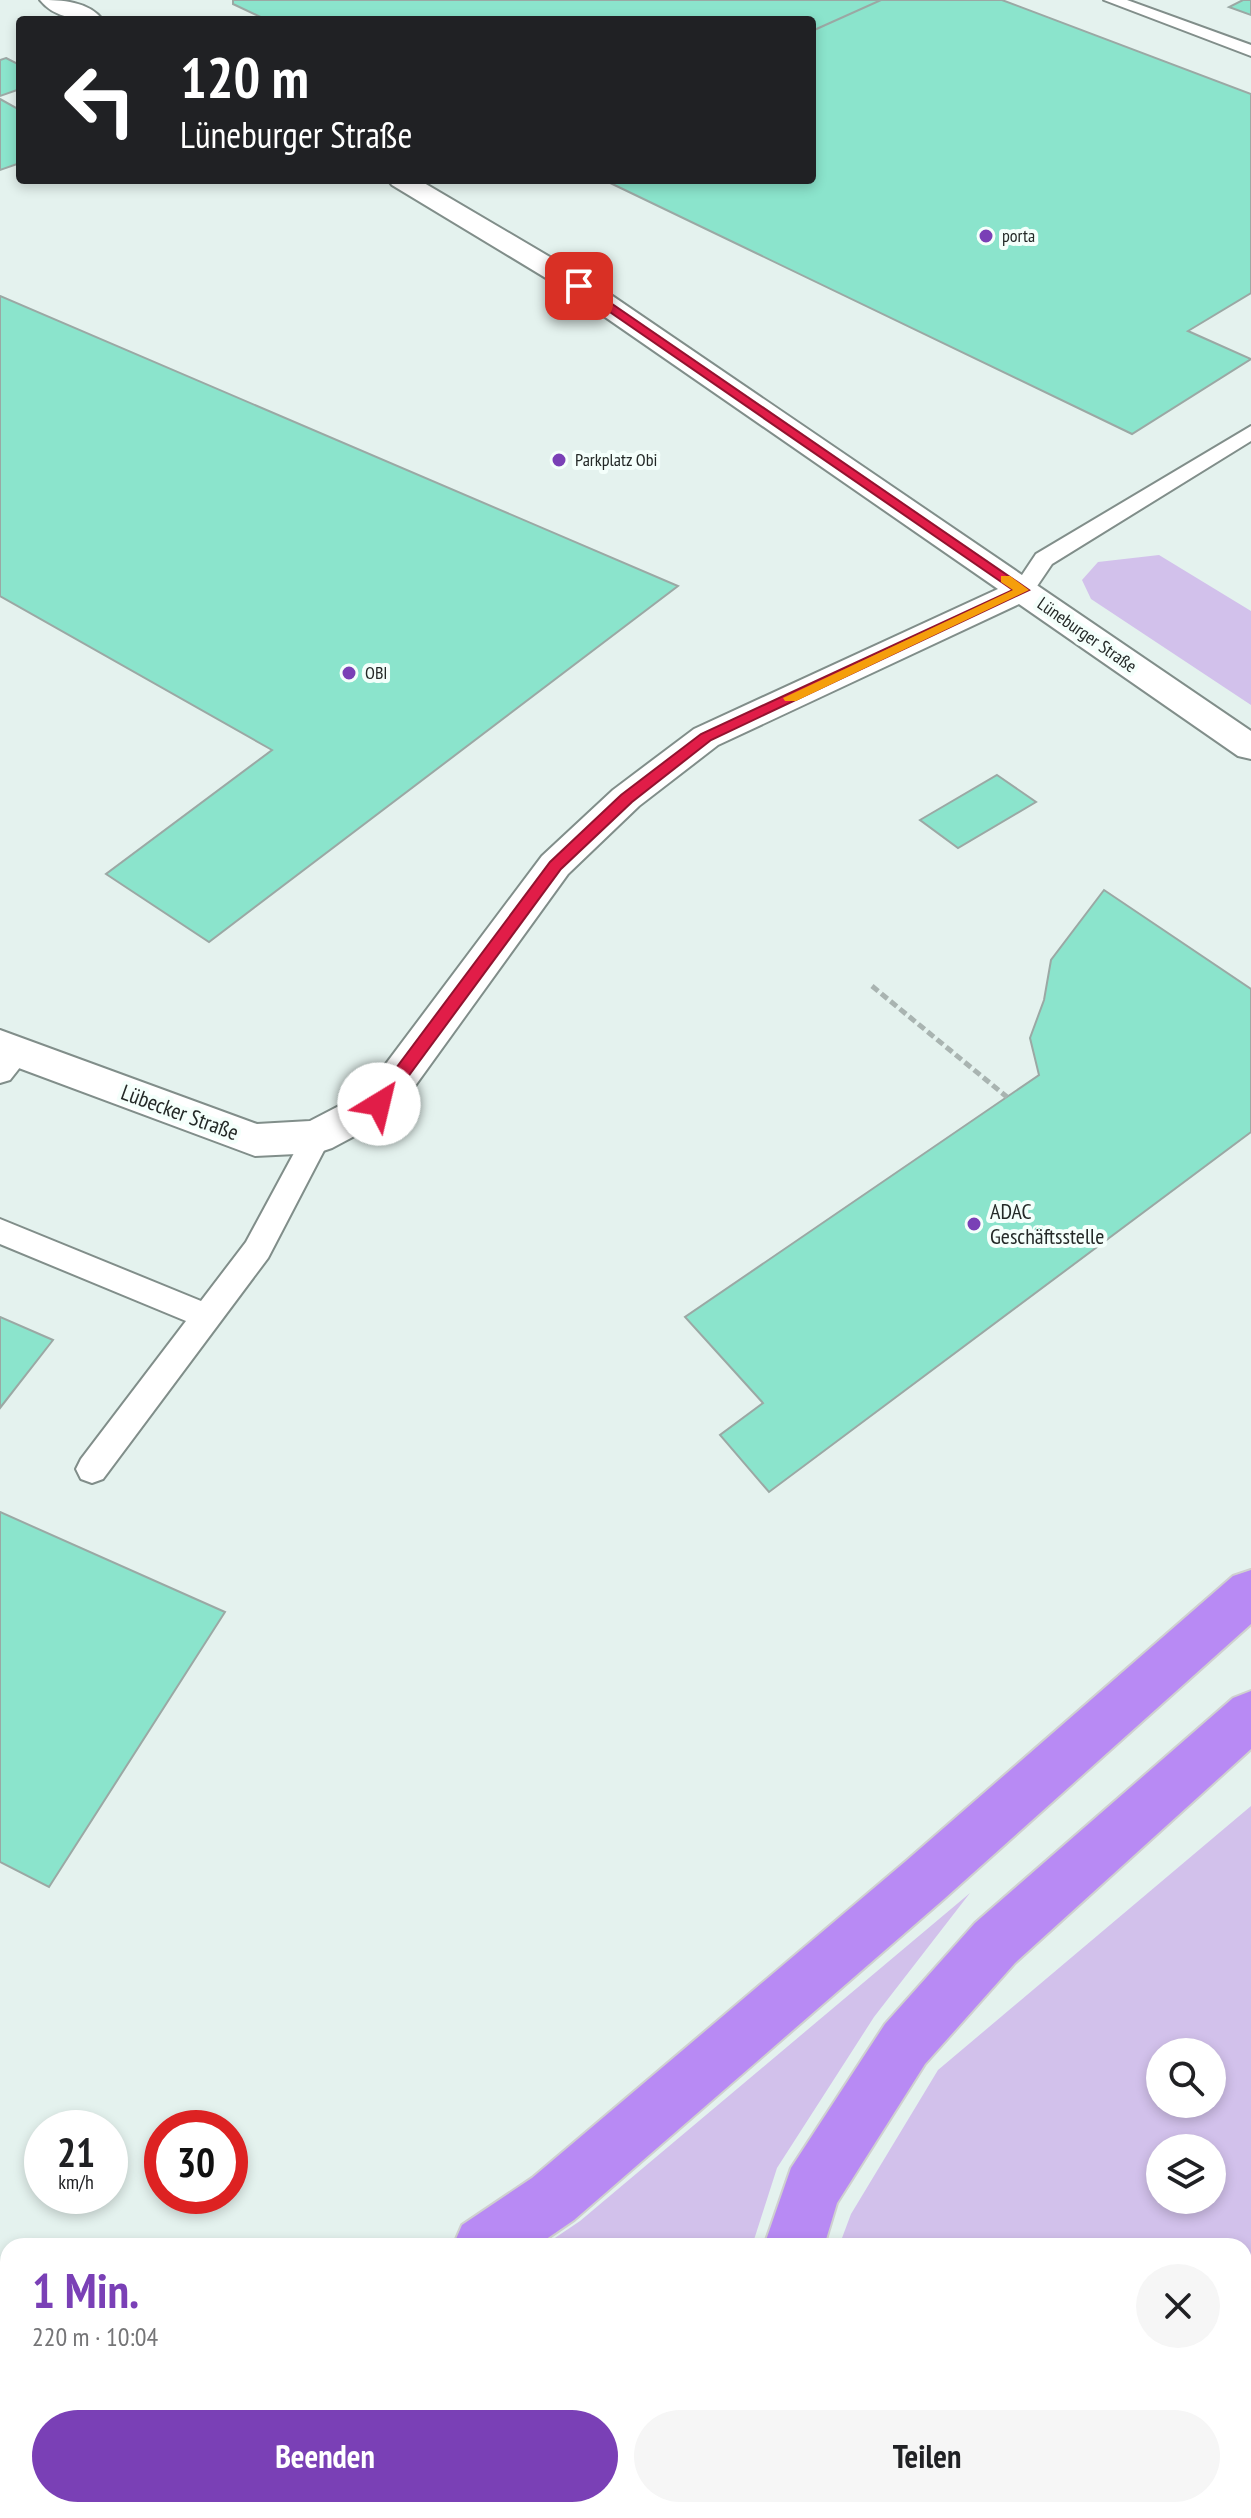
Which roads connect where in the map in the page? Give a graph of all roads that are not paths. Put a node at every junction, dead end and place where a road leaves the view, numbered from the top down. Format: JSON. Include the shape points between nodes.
{"nodes":[{"id":1,"x":51,"y":0,"type":"edge"},
{"id":2,"x":1112,"y":0,"type":"edge"},
{"id":3,"x":83,"y":16,"type":"edge"},
{"id":4,"x":1251,"y":51,"type":"edge"},
{"id":5,"x":408,"y":184,"type":"edge"},
{"id":6,"x":1251,"y":432,"type":"edge"},
{"id":7,"x":1023,"y":590,"type":"junction"},
{"id":8,"x":1251,"y":748,"type":"edge"},
{"id":9,"x":6,"y":1057,"type":"edge"},
{"id":10,"x":317,"y":1137,"type":"junction"},
{"id":11,"x":0,"y":1231,"type":"edge"},
{"id":12,"x":207,"y":1317,"type":"junction"},
{"id":13,"x":92,"y":1469,"type":"dead end"},
{"id":14,"x":1251,"y":1592,"type":"edge"},
{"id":15,"x":1251,"y":1715,"type":"edge"},
{"id":16,"x":494,"y":2238,"type":"edge"},
{"id":17,"x":797,"y":2238,"type":"edge"}],
"edges":[{"from":1,"to":3,"type":"street"},
{"from":2,"to":4,"type":"lane"},
{"from":5,"to":7,"type":"street","name":"Lüneburger Straße","via":[[579,286]]},
{"from":6,"to":7,"type":"lane","via":[[1044,559]]},
{"from":7,"to":8,"type":"street","name":"Lüneburger Straße"},
{"from":7,"to":10,"type":"street","name":"Lübecker Straße","via":[[706,737],[626,798],[555,865],[379,1104]]},
{"from":9,"to":10,"type":"street","name":"Lübecker Straße","via":[[255,1140]]},
{"from":10,"to":12,"type":"lane","via":[[257,1250]]},
{"from":11,"to":12,"type":"lane"},
{"from":12,"to":13,"type":"lane"},
{"from":14,"to":16,"type":"highway","via":[[564,2189]]},
{"from":15,"to":17,"type":"highway","via":[[995,1943],[905,2044],[812,2189]]}]}
